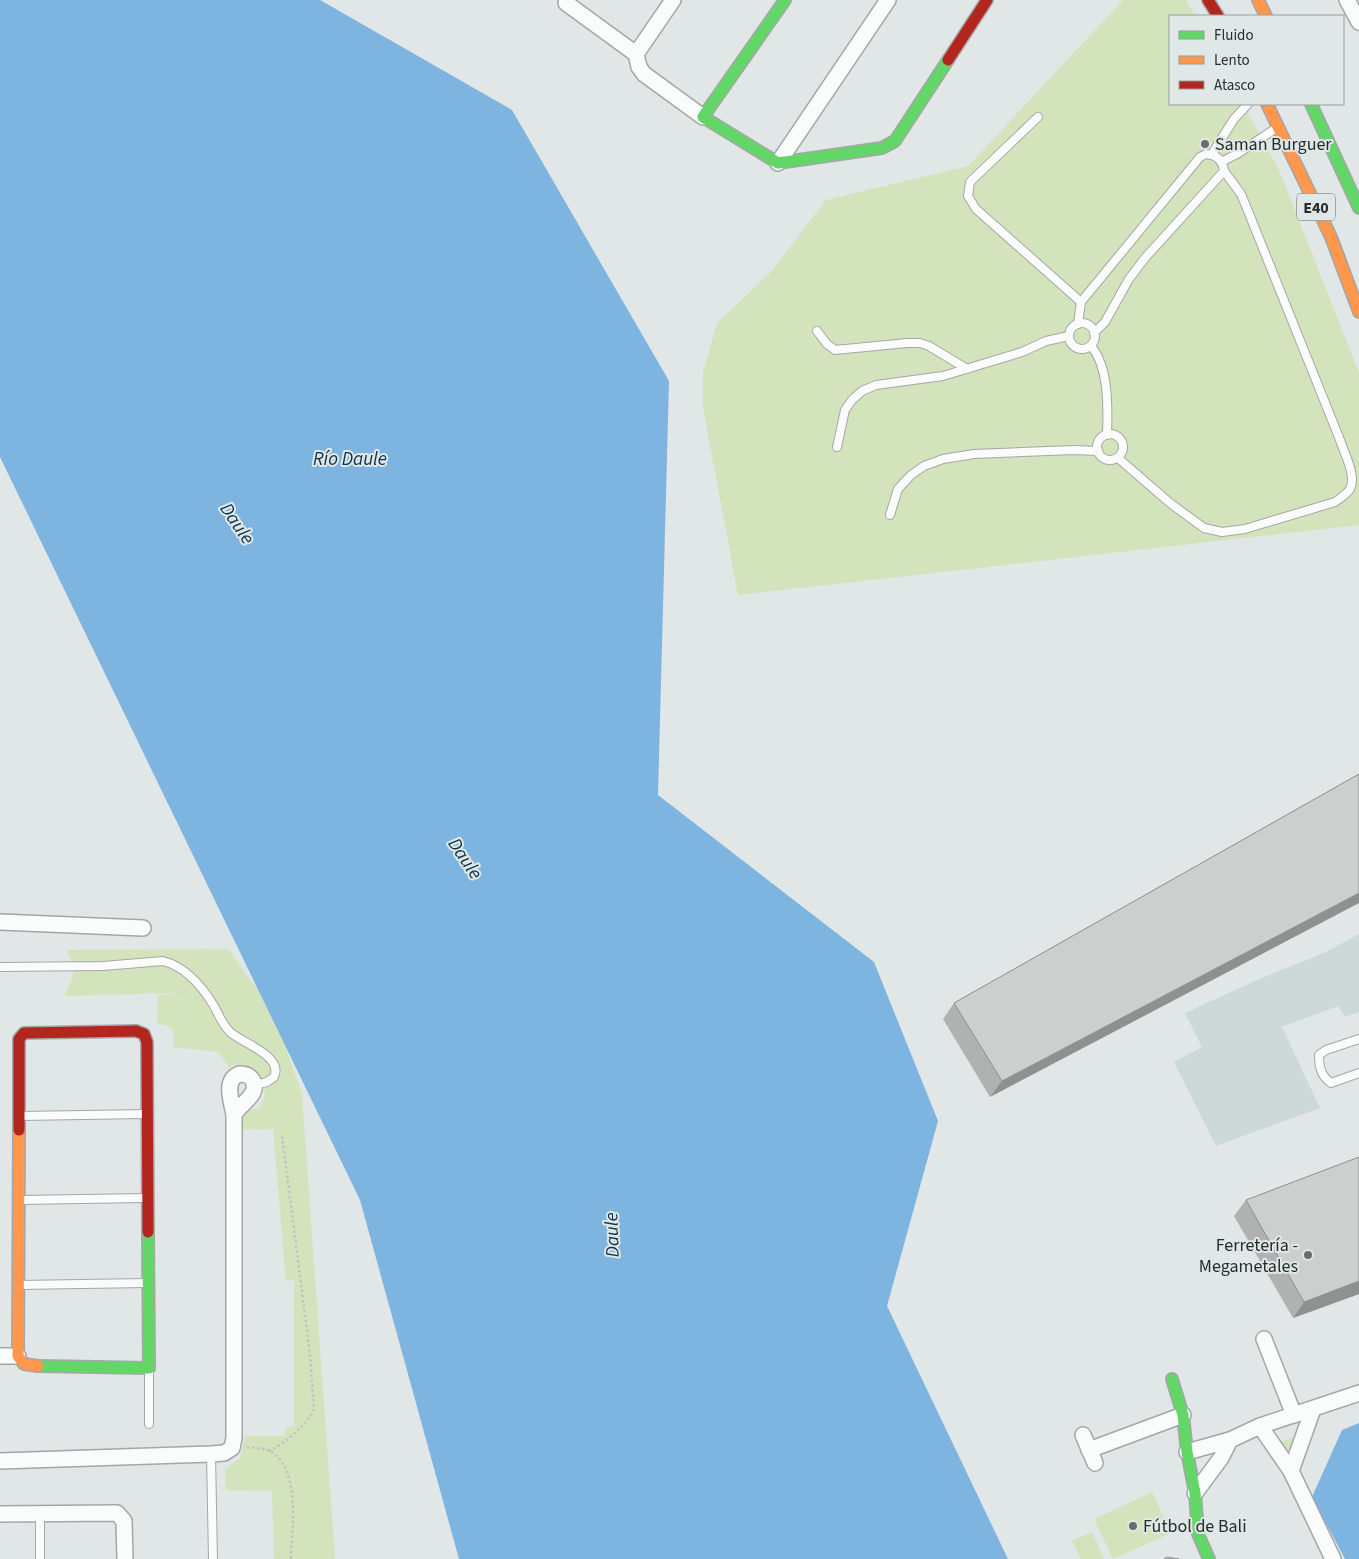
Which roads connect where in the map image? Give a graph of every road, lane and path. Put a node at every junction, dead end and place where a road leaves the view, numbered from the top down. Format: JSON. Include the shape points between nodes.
{"nodes":[{"id":1,"x":673,"y":0,"type":"edge"},
{"id":2,"x":784,"y":0,"type":"edge"},
{"id":3,"x":888,"y":0,"type":"edge"},
{"id":4,"x":987,"y":0,"type":"edge"},
{"id":5,"x":1208,"y":0,"type":"edge"},
{"id":6,"x":1258,"y":0,"type":"edge"},
{"id":7,"x":1347,"y":0,"type":"edge"},
{"id":8,"x":565,"y":1,"type":"edge"},
{"id":9,"x":1217,"y":15,"type":"edge"},
{"id":10,"x":1266,"y":15,"type":"edge"},
{"id":11,"x":1359,"y":22,"type":"edge"},
{"id":12,"x":636,"y":54,"type":"junction"},
{"id":13,"x":1247,"y":105,"type":"edge"},
{"id":14,"x":1268,"y":105,"type":"edge"},
{"id":15,"x":1311,"y":105,"type":"edge"},
{"id":16,"x":703,"y":117,"type":"junction"},
{"id":17,"x":1038,"y":117,"type":"dead end"},
{"id":18,"x":1278,"y":126,"type":"junction"},
{"id":19,"x":1212,"y":154,"type":"junction"},
{"id":20,"x":1221,"y":162,"type":"junction"},
{"id":21,"x":778,"y":163,"type":"junction"},
{"id":22,"x":1224,"y":170,"type":"junction"},
{"id":23,"x":1359,"y":208,"type":"edge"},
{"id":24,"x":1081,"y":302,"type":"junction"},
{"id":25,"x":1359,"y":312,"type":"edge"},
{"id":26,"x":1078,"y":324,"type":"junction"},
{"id":27,"x":817,"y":331,"type":"dead end"},
{"id":28,"x":1094,"y":333,"type":"junction"},
{"id":29,"x":1069,"y":336,"type":"junction"},
{"id":30,"x":1091,"y":346,"type":"junction"},
{"id":31,"x":967,"y":369,"type":"junction"},
{"id":32,"x":1107,"y":435,"type":"junction"},
{"id":33,"x":837,"y":447,"type":"dead end"},
{"id":34,"x":1098,"y":451,"type":"junction"},
{"id":35,"x":1118,"y":458,"type":"junction"},
{"id":36,"x":890,"y":515,"type":"dead end"},
{"id":37,"x":0,"y":922,"type":"edge"},
{"id":38,"x":142,"y":928,"type":"dead end"},
{"id":39,"x":0,"y":967,"type":"edge"},
{"id":40,"x":1359,"y":1039,"type":"edge"},
{"id":41,"x":1359,"y":1073,"type":"edge"},
{"id":42,"x":254,"y":1085,"type":"junction"},
{"id":43,"x":148,"y":1114,"type":"junction"},
{"id":44,"x":234,"y":1115,"type":"junction"},
{"id":45,"x":18,"y":1116,"type":"junction"},
{"id":46,"x":282,"y":1136,"type":"dead end"},
{"id":47,"x":148,"y":1198,"type":"junction"},
{"id":48,"x":18,"y":1200,"type":"junction"},
{"id":49,"x":149,"y":1282,"type":"junction"},
{"id":50,"x":18,"y":1284,"type":"junction"},
{"id":51,"x":1264,"y":1339,"type":"dead end"},
{"id":52,"x":0,"y":1356,"type":"edge"},
{"id":53,"x":18,"y":1356,"type":"junction"},
{"id":54,"x":149,"y":1368,"type":"junction"},
{"id":55,"x":1172,"y":1379,"type":"dead end"},
{"id":56,"x":1359,"y":1393,"type":"edge"},
{"id":57,"x":1313,"y":1409,"type":"junction"},
{"id":58,"x":1183,"y":1415,"type":"junction"},
{"id":59,"x":1294,"y":1415,"type":"junction"},
{"id":60,"x":150,"y":1424,"type":"dead end"},
{"id":61,"x":1260,"y":1426,"type":"junction"},
{"id":62,"x":1084,"y":1435,"type":"dead end"},
{"id":63,"x":1230,"y":1440,"type":"junction"},
{"id":64,"x":234,"y":1444,"type":"junction"},
{"id":65,"x":269,"y":1451,"type":"junction"},
{"id":66,"x":1187,"y":1452,"type":"junction"},
{"id":67,"x":211,"y":1454,"type":"junction"},
{"id":68,"x":0,"y":1461,"type":"edge"},
{"id":69,"x":1291,"y":1471,"type":"junction"},
{"id":70,"x":1195,"y":1493,"type":"junction"},
{"id":71,"x":40,"y":1513,"type":"junction"},
{"id":72,"x":0,"y":1514,"type":"edge"},
{"id":73,"x":40,"y":1559,"type":"edge"},
{"id":74,"x":125,"y":1559,"type":"edge"},
{"id":75,"x":213,"y":1559,"type":"edge"},
{"id":76,"x":291,"y":1559,"type":"edge"},
{"id":77,"x":1209,"y":1559,"type":"edge"},
{"id":78,"x":1333,"y":1559,"type":"edge"}],
"edges":[{"from":1,"to":12,"type":"street"},
{"from":2,"to":16,"type":"main road"},
{"from":3,"to":21,"type":"street"},
{"from":4,"to":21,"type":"main road","via":[[890,145]]},
{"from":5,"to":9,"type":"main road"},
{"from":6,"to":10,"type":"main road"},
{"from":7,"to":11,"type":"street"},
{"from":8,"to":12,"type":"street"},
{"from":12,"to":16,"type":"street","via":[[644,74]]},
{"from":13,"to":19,"type":"lane","via":[[1234,118]]},
{"from":14,"to":18,"type":"main road","number":"E40"},
{"from":15,"to":23,"type":"main road","number":"E40"},
{"from":16,"to":21,"type":"main road"},
{"from":17,"to":24,"type":"lane","via":[[970,182],[968,196],[976,209]]},
{"from":18,"to":20,"type":"lane"},
{"from":18,"to":25,"type":"main road","number":"E40","via":[[1331,236]]},
{"from":19,"to":20,"type":"lane"},
{"from":19,"to":24,"type":"lane","via":[[1200,157]]},
{"from":20,"to":22,"type":"lane"},
{"from":22,"to":28,"type":"lane","via":[[1140,265],[1108,318]]},
{"from":22,"to":35,"type":"lane","via":[[1241,194],[1248,211],[1340,440],[1352,484],[1335,502],[1246,530],[1222,532],[1204,528]]},
{"from":24,"to":26,"type":"lane"},
{"from":26,"to":28,"type":"lane","via":[[1091,327]]},
{"from":26,"to":29,"type":"lane","via":[[1072,327]]},
{"from":27,"to":31,"type":"lane","via":[[835,350],[920,343]]},
{"from":28,"to":30,"type":"lane"},
{"from":29,"to":30,"type":"lane","via":[[1072,346],[1078,349]]},
{"from":29,"to":31,"type":"lane"},
{"from":30,"to":32,"type":"lane","via":[[1100,361],[1107,397]]},
{"from":31,"to":33,"type":"lane","via":[[943,376],[876,385],[862,391],[845,410]]},
{"from":32,"to":34,"type":"lane","via":[[1099,441]]},
{"from":32,"to":35,"type":"lane","via":[[1120,440],[1123,449]]},
{"from":34,"to":35,"type":"lane","via":[[1106,460]]},
{"from":34,"to":36,"type":"lane","via":[[943,458],[911,475],[898,489]]},
{"from":37,"to":38,"type":"street"},
{"from":39,"to":42,"type":"lane","via":[[102,966],[163,961],[182,968],[209,998],[230,1032],[259,1049],[273,1062],[276,1069],[274,1077]]},
{"from":40,"to":41,"type":"lane","via":[[1319,1055],[1324,1078],[1331,1083]]},
{"from":42,"to":44,"type":"street","via":[[252,1096]]},
{"from":42,"to":44,"type":"street","via":[[247,1075],[239,1074],[232,1079],[229,1087]]},
{"from":43,"to":45,"type":"lane"},
{"from":43,"to":45,"type":"main road","via":[[147,1042],[144,1034],[136,1031],[28,1032],[21,1035],[18,1042]]},
{"from":43,"to":47,"type":"main road"},
{"from":44,"to":64,"type":"street"},
{"from":45,"to":48,"type":"main road"},
{"from":46,"to":65,"type":"path","via":[[314,1409],[293,1435]]},
{"from":47,"to":48,"type":"lane"},
{"from":47,"to":49,"type":"main road"},
{"from":48,"to":50,"type":"main road"},
{"from":49,"to":50,"type":"lane"},
{"from":49,"to":54,"type":"main road"},
{"from":50,"to":53,"type":"main road"},
{"from":51,"to":59,"type":"street"},
{"from":52,"to":53,"type":"street"},
{"from":53,"to":54,"type":"main road","via":[[28,1366]]},
{"from":54,"to":60,"type":"lane"},
{"from":55,"to":58,"type":"main road"},
{"from":56,"to":57,"type":"street"},
{"from":57,"to":59,"type":"street"},
{"from":57,"to":69,"type":"street"},
{"from":58,"to":62,"type":"street","via":[[1092,1457]]},
{"from":58,"to":66,"type":"main road"},
{"from":59,"to":61,"type":"street"},
{"from":61,"to":63,"type":"street"},
{"from":61,"to":69,"type":"street"},
{"from":63,"to":66,"type":"street"},
{"from":63,"to":70,"type":"street"},
{"from":64,"to":65,"type":"path"},
{"from":64,"to":67,"type":"street","via":[[228,1451]]},
{"from":65,"to":76,"type":"path","via":[[286,1469],[289,1481],[293,1501]]},
{"from":66,"to":70,"type":"main road"},
{"from":67,"to":68,"type":"street"},
{"from":67,"to":75,"type":"lane"},
{"from":69,"to":78,"type":"street"},
{"from":70,"to":77,"type":"main road","via":[[1198,1534]]},
{"from":71,"to":72,"type":"street"},
{"from":71,"to":73,"type":"lane"},
{"from":71,"to":74,"type":"street","via":[[117,1514],[124,1520]]}]}
